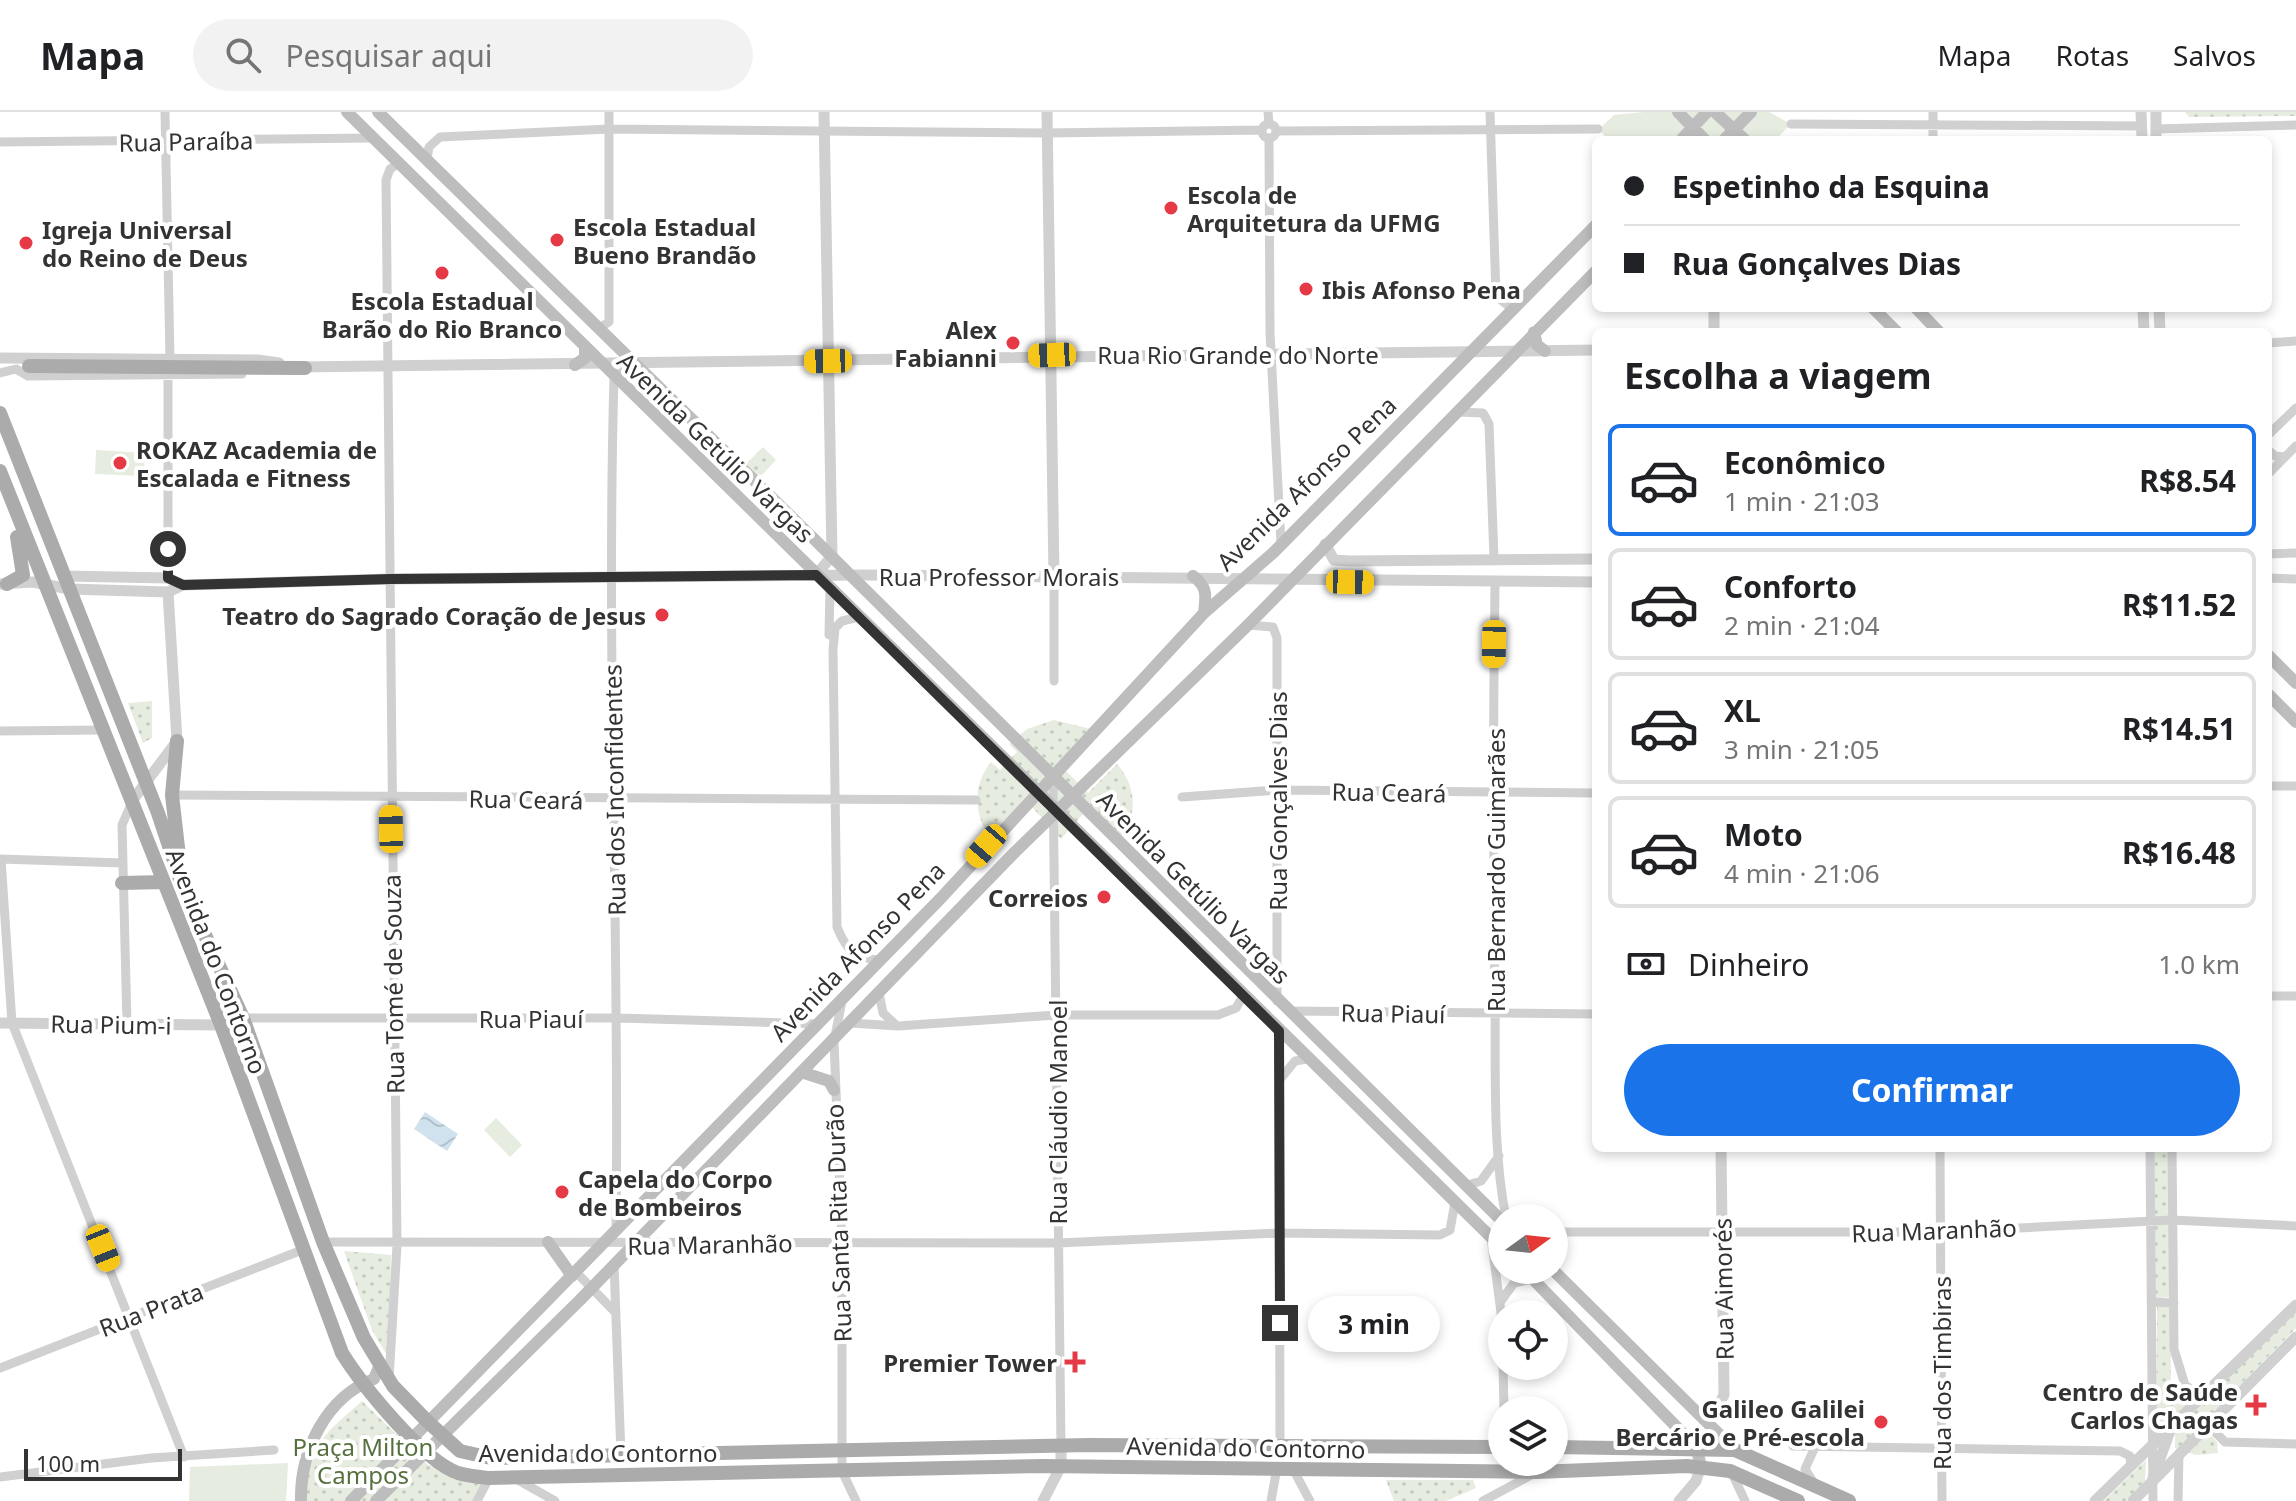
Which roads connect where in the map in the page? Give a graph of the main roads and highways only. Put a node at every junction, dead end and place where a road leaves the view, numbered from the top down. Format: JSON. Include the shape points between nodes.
{"nodes":[{"id":1,"x":347,"y":112,"type":"edge"},
{"id":2,"x":1678,"y":112,"type":"edge"},
{"id":3,"x":1707,"y":112,"type":"edge"},
{"id":4,"x":1715,"y":112,"type":"edge"},
{"id":5,"x":1751,"y":112,"type":"edge"},
{"id":6,"x":384,"y":115,"type":"edge"},
{"id":7,"x":1693,"y":128,"type":"junction"},
{"id":8,"x":1734,"y":130,"type":"junction"},
{"id":9,"x":1685,"y":136,"type":"edge"},
{"id":10,"x":1701,"y":136,"type":"edge"},
{"id":11,"x":1728,"y":136,"type":"edge"},
{"id":12,"x":1741,"y":136,"type":"edge"},
{"id":13,"x":1592,"y":229,"type":"edge"},
{"id":14,"x":1592,"y":275,"type":"edge"},
{"id":15,"x":1877,"y":312,"type":"edge"},
{"id":16,"x":1922,"y":312,"type":"edge"},
{"id":17,"x":1893,"y":328,"type":"edge"},
{"id":18,"x":1936,"y":328,"type":"edge"},
{"id":19,"x":1534,"y":332,"type":"junction"},
{"id":20,"x":585,"y":348,"type":"junction"},
{"id":21,"x":1545,"y":351,"type":"road end"},
{"id":22,"x":22,"y":364,"type":"road end"},
{"id":23,"x":575,"y":365,"type":"road end"},
{"id":24,"x":305,"y":368,"type":"road end"},
{"id":25,"x":0,"y":413,"type":"edge"},
{"id":26,"x":0,"y":471,"type":"edge"},
{"id":27,"x":18,"y":521,"type":"junction"},
{"id":28,"x":1193,"y":576,"type":"road end"},
{"id":29,"x":66,"y":583,"type":"junction"},
{"id":30,"x":3,"y":584,"type":"edge"},
{"id":31,"x":1204,"y":613,"type":"junction"},
{"id":32,"x":2272,"y":659,"type":"edge"},
{"id":33,"x":2296,"y":683,"type":"edge"},
{"id":34,"x":2272,"y":698,"type":"edge"},
{"id":35,"x":2296,"y":722,"type":"edge"},
{"id":36,"x":177,"y":741,"type":"road end"},
{"id":37,"x":1053,"y":777,"type":"junction"},
{"id":38,"x":1037,"y":793,"type":"junction"},
{"id":39,"x":1072,"y":796,"type":"junction"},
{"id":40,"x":1056,"y":811,"type":"junction"},
{"id":41,"x":164,"y":882,"type":"junction"},
{"id":42,"x":122,"y":883,"type":"road end"},
{"id":43,"x":182,"y":885,"type":"junction"},
{"id":44,"x":801,"y":1072,"type":"junction"},
{"id":45,"x":834,"y":1090,"type":"road end"},
{"id":46,"x":1487,"y":1207,"type":"joint"},
{"id":47,"x":1488,"y":1214,"type":"edge"},
{"id":48,"x":1488,"y":1234,"type":"edge"},
{"id":49,"x":548,"y":1242,"type":"road end"},
{"id":50,"x":574,"y":1274,"type":"junction"},
{"id":51,"x":1539,"y":1284,"type":"edge"},
{"id":52,"x":1567,"y":1284,"type":"edge"},
{"id":53,"x":379,"y":1367,"type":"junction"},
{"id":54,"x":361,"y":1382,"type":"junction"},
{"id":55,"x":427,"y":1421,"type":"junction"},
{"id":56,"x":444,"y":1437,"type":"junction"},
{"id":57,"x":412,"y":1438,"type":"junction"},
{"id":58,"x":1488,"y":1447,"type":"edge"},
{"id":59,"x":1568,"y":1447,"type":"edge"},
{"id":60,"x":1696,"y":1447,"type":"junction"},
{"id":61,"x":1735,"y":1450,"type":"junction"},
{"id":62,"x":427,"y":1452,"type":"junction"},
{"id":63,"x":1488,"y":1466,"type":"edge"},
{"id":64,"x":1701,"y":1466,"type":"junction"},
{"id":65,"x":1568,"y":1471,"type":"edge"},
{"id":66,"x":301,"y":1501,"type":"edge"},
{"id":67,"x":351,"y":1501,"type":"edge"},
{"id":68,"x":376,"y":1501,"type":"edge"},
{"id":69,"x":1798,"y":1501,"type":"edge"},
{"id":70,"x":1849,"y":1501,"type":"edge"}],
"edges":[{"from":1,"to":20,"type":"main road","name":"Avenida Getúlio Vargas"},
{"from":2,"to":7,"type":"main road"},
{"from":3,"to":7,"type":"main road"},
{"from":4,"to":8,"type":"main road"},
{"from":5,"to":8,"type":"main road"},
{"from":6,"to":37,"type":"main road","name":"Avenida Getúlio Vargas"},
{"from":7,"to":9,"type":"main road"},
{"from":7,"to":10,"type":"main road"},
{"from":8,"to":11,"type":"main road"},
{"from":8,"to":12,"type":"main road"},
{"from":13,"to":31,"type":"main road","name":"Avenida Afonso Pena","via":[[1281,544]]},
{"from":14,"to":19,"type":"main road","name":"Avenida Afonso Pena"},
{"from":15,"to":17,"type":"main road"},
{"from":16,"to":18,"type":"main road"},
{"from":19,"to":21,"type":"main road"},
{"from":19,"to":39,"type":"main road","name":"Avenida Afonso Pena","via":[[1248,625]]},
{"from":20,"to":23,"type":"main road","via":[[585,358]]},
{"from":20,"to":38,"type":"main road","name":"Avenida Getúlio Vargas"},
{"from":22,"to":24,"type":"main road"},
{"from":25,"to":29,"type":"main road","name":"Avenida do Contorno"},
{"from":26,"to":27,"type":"main road","name":"Avenida do Contorno"},
{"from":27,"to":29,"type":"main road","via":[[41,560]]},
{"from":27,"to":30,"type":"main road","via":[[23,575]]},
{"from":27,"to":41,"type":"main road","name":"Avenida do Contorno"},
{"from":28,"to":31,"type":"main road","via":[[1206,593]]},
{"from":29,"to":43,"type":"main road","name":"Avenida do Contorno"},
{"from":31,"to":37,"type":"main road","name":"Avenida Afonso Pena"},
{"from":32,"to":33,"type":"main road"},
{"from":34,"to":35,"type":"main road"},
{"from":36,"to":43,"type":"main road","via":[[172,795]]},
{"from":37,"to":38,"type":"main road","name":"Avenida Afonso Pena"},
{"from":37,"to":39,"type":"main road","name":"Avenida Getúlio Vargas"},
{"from":38,"to":40,"type":"main road","name":"Avenida Getúlio Vargas"},
{"from":38,"to":50,"type":"main road","name":"Avenida Afonso Pena"},
{"from":39,"to":40,"type":"main road","name":"Avenida Afonso Pena"},
{"from":39,"to":46,"type":"main road","name":"Avenida Getúlio Vargas"},
{"from":40,"to":44,"type":"main road","name":"Avenida Afonso Pena"},
{"from":40,"to":48,"type":"main road","name":"Avenida Getúlio Vargas"},
{"from":41,"to":42,"type":"main road"},
{"from":41,"to":54,"type":"main road","name":"Avenida do Contorno","via":[[342,1353]]},
{"from":43,"to":53,"type":"main road","name":"Avenida do Contorno","via":[[243,1018],[323,1242]]},
{"from":44,"to":45,"type":"main road","via":[[829,1081]]},
{"from":44,"to":56,"type":"main road","name":"Avenida Afonso Pena"},
{"from":46,"to":47,"type":"main road"},
{"from":49,"to":50,"type":"main road"},
{"from":50,"to":55,"type":"main road","name":"Avenida Afonso Pena"},
{"from":51,"to":60,"type":"main road"},
{"from":52,"to":61,"type":"main road"},
{"from":53,"to":54,"type":"main road","via":[[374,1379]]},
{"from":53,"to":55,"type":"main road","name":"Avenida do Contorno"},
{"from":54,"to":57,"type":"main road","name":"Avenida do Contorno"},
{"from":54,"to":66,"type":"main road","via":[[317,1431],[305,1453]]},
{"from":55,"to":56,"type":"main road","name":"Avenida do Contorno"},
{"from":55,"to":57,"type":"main road","name":"Avenida Afonso Pena"},
{"from":56,"to":58,"type":"main road","name":"Avenida do Contorno","via":[[460,1451],[491,1458],[1280,1444]]},
{"from":56,"to":62,"type":"main road","name":"Avenida Afonso Pena"},
{"from":57,"to":62,"type":"main road","name":"Avenida do Contorno"},
{"from":57,"to":67,"type":"main road","name":"Avenida Afonso Pena"},
{"from":59,"to":60,"type":"main road"},
{"from":60,"to":61,"type":"main road"},
{"from":60,"to":64,"type":"main road"},
{"from":61,"to":70,"type":"main road"},
{"from":62,"to":63,"type":"main road","name":"Avenida do Contorno","via":[[458,1473],[489,1478],[1061,1466]]},
{"from":62,"to":68,"type":"main road","name":"Avenida Afonso Pena"},
{"from":64,"to":65,"type":"main road","name":"Avenida do Contorno"},
{"from":64,"to":69,"type":"main road","name":"Avenida do Contorno","via":[[1730,1471]]}]}
